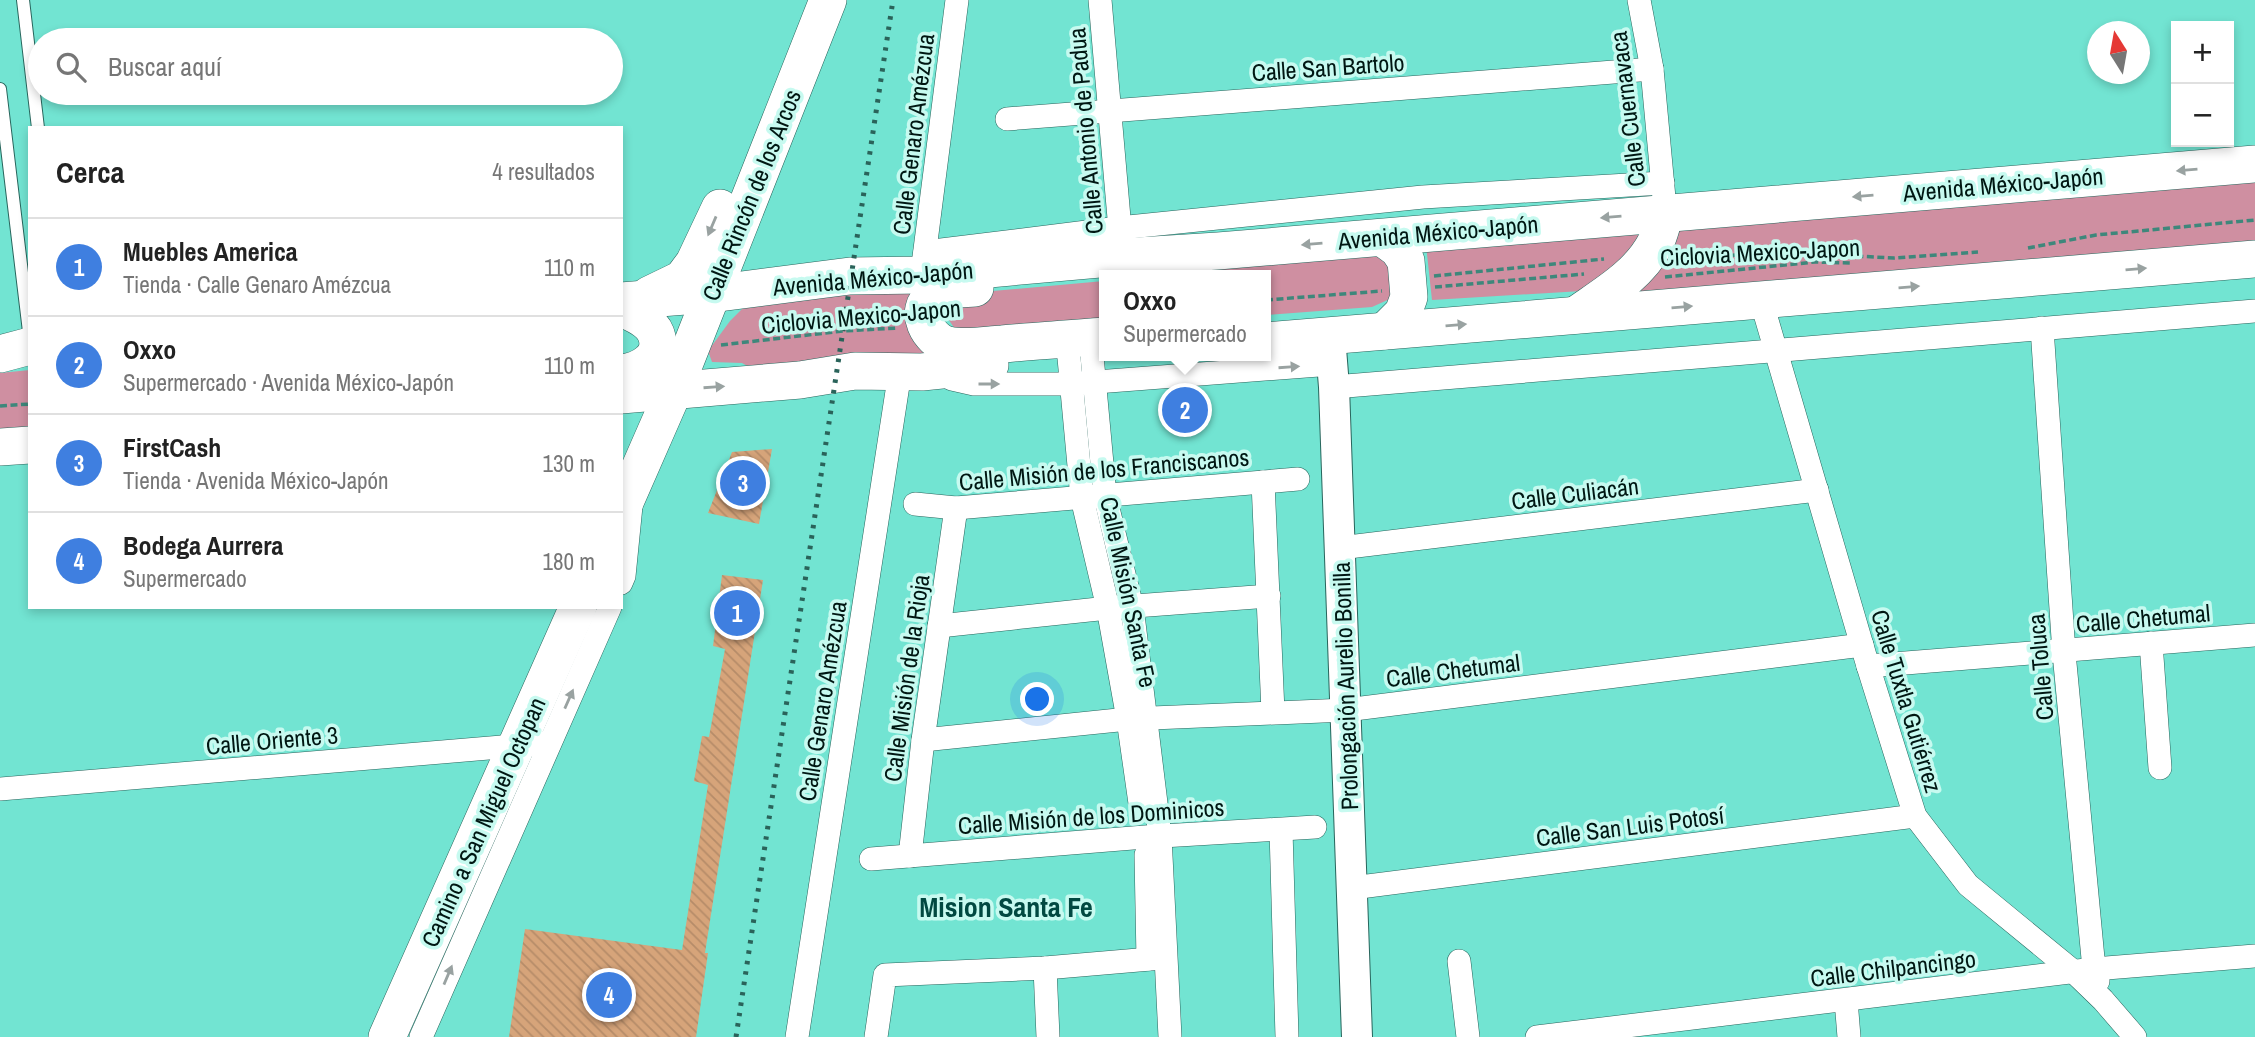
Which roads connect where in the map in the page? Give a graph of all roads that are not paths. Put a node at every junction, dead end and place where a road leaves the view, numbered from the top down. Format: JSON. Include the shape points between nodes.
{"nodes":[{"id":1,"x":23,"y":0,"type":"edge"},
{"id":2,"x":957,"y":0,"type":"edge"},
{"id":3,"x":1100,"y":0,"type":"edge"},
{"id":4,"x":1639,"y":0,"type":"edge"},
{"id":5,"x":824,"y":9,"type":"edge"},
{"id":6,"x":28,"y":43,"type":"edge"},
{"id":7,"x":1652,"y":69,"type":"junction"},
{"id":8,"x":0,"y":89,"type":"edge"},
{"id":9,"x":35,"y":105,"type":"edge"},
{"id":10,"x":1108,"y":110,"type":"junction"},
{"id":11,"x":1007,"y":119,"type":"dead end"},
{"id":12,"x":38,"y":126,"type":"edge"},
{"id":13,"x":2255,"y":164,"type":"edge"},
{"id":14,"x":1664,"y":197,"type":"junction"},
{"id":15,"x":1382,"y":238,"type":"junction"},
{"id":16,"x":1121,"y":243,"type":"junction"},
{"id":17,"x":1218,"y":251,"type":"junction"},
{"id":18,"x":2255,"y":259,"type":"edge"},
{"id":19,"x":923,"y":263,"type":"junction"},
{"id":20,"x":1137,"y":270,"type":"edge"},
{"id":21,"x":1099,"y":274,"type":"edge"},
{"id":22,"x":711,"y":294,"type":"junction"},
{"id":23,"x":1761,"y":300,"type":"junction"},
{"id":24,"x":627,"y":303,"type":"edge"},
{"id":25,"x":2255,"y":311,"type":"edge"},
{"id":26,"x":1576,"y":316,"type":"junction"},
{"id":27,"x":28,"y":323,"type":"edge"},
{"id":28,"x":2042,"y":328,"type":"junction"},
{"id":29,"x":1385,"y":331,"type":"junction"},
{"id":30,"x":1271,"y":343,"type":"edge"},
{"id":31,"x":28,"y":346,"type":"edge"},
{"id":32,"x":28,"y":347,"type":"edge"},
{"id":33,"x":0,"y":348,"type":"edge"},
{"id":34,"x":1777,"y":350,"type":"junction"},
{"id":35,"x":0,"y":354,"type":"edge"},
{"id":36,"x":1089,"y":362,"type":"edge"},
{"id":37,"x":1332,"y":362,"type":"junction"},
{"id":38,"x":911,"y":372,"type":"junction"},
{"id":39,"x":623,"y":373,"type":"edge"},
{"id":40,"x":674,"y":390,"type":"junction"},
{"id":41,"x":623,"y":395,"type":"edge"},
{"id":42,"x":28,"y":444,"type":"edge"},
{"id":43,"x":0,"y":447,"type":"edge"},
{"id":44,"x":1298,"y":479,"type":"dead end"},
{"id":45,"x":1264,"y":482,"type":"junction"},
{"id":46,"x":1817,"y":490,"type":"junction"},
{"id":47,"x":1105,"y":496,"type":"junction"},
{"id":48,"x":627,"y":497,"type":"edge"},
{"id":49,"x":1082,"y":498,"type":"junction"},
{"id":50,"x":915,"y":504,"type":"dead end"},
{"id":51,"x":956,"y":508,"type":"junction"},
{"id":52,"x":1340,"y":548,"type":"junction"},
{"id":53,"x":623,"y":578,"type":"edge"},
{"id":54,"x":1269,"y":596,"type":"junction"},
{"id":55,"x":1132,"y":607,"type":"junction"},
{"id":56,"x":1108,"y":608,"type":"junction"},
{"id":57,"x":577,"y":609,"type":"edge"},
{"id":58,"x":609,"y":609,"type":"edge"},
{"id":59,"x":939,"y":626,"type":"junction"},
{"id":60,"x":2255,"y":635,"type":"edge"},
{"id":61,"x":2151,"y":643,"type":"junction"},
{"id":62,"x":2064,"y":650,"type":"junction"},
{"id":63,"x":1865,"y":656,"type":"junction"},
{"id":64,"x":1346,"y":710,"type":"junction"},
{"id":65,"x":1273,"y":712,"type":"junction"},
{"id":66,"x":1137,"y":719,"type":"junction"},
{"id":67,"x":923,"y":740,"type":"junction"},
{"id":68,"x":533,"y":745,"type":"junction"},
{"id":69,"x":2160,"y":768,"type":"dead end"},
{"id":70,"x":0,"y":789,"type":"edge"},
{"id":71,"x":1915,"y":816,"type":"junction"},
{"id":72,"x":1315,"y":827,"type":"dead end"},
{"id":73,"x":1281,"y":830,"type":"junction"},
{"id":74,"x":1153,"y":836,"type":"junction"},
{"id":75,"x":910,"y":856,"type":"junction"},
{"id":76,"x":872,"y":859,"type":"dead end"},
{"id":77,"x":1352,"y":888,"type":"junction"},
{"id":78,"x":2255,"y":956,"type":"edge"},
{"id":79,"x":1157,"y":958,"type":"junction"},
{"id":80,"x":1459,"y":961,"type":"dead end"},
{"id":81,"x":1045,"y":968,"type":"junction"},
{"id":82,"x":2084,"y":970,"type":"junction"},
{"id":83,"x":1846,"y":1000,"type":"junction"},
{"id":84,"x":387,"y":1037,"type":"edge"},
{"id":85,"x":421,"y":1037,"type":"edge"},
{"id":86,"x":797,"y":1037,"type":"edge"},
{"id":87,"x":876,"y":1037,"type":"edge"},
{"id":88,"x":1048,"y":1037,"type":"edge"},
{"id":89,"x":1170,"y":1037,"type":"edge"},
{"id":90,"x":1287,"y":1037,"type":"edge"},
{"id":91,"x":1357,"y":1037,"type":"edge"},
{"id":92,"x":1468,"y":1037,"type":"edge"},
{"id":93,"x":1537,"y":1037,"type":"edge"},
{"id":94,"x":1849,"y":1037,"type":"edge"},
{"id":95,"x":2135,"y":1037,"type":"edge"}],
"edges":[{"from":1,"to":6,"type":"lane"},
{"from":2,"to":19,"type":"street","name":"Calle Genaro Amézcua"},
{"from":3,"to":10,"type":"street","name":"Calle Antonio de Padua"},
{"from":4,"to":7,"type":"street","name":"Calle Cuernavaca"},
{"from":5,"to":22,"type":"main road","name":"Calle Rincón de los Arcos"},
{"from":5,"to":24,"type":"main road","one_way":true,"via":[[793,39],[694,263],[682,279]]},
{"from":7,"to":10,"type":"street","name":"Calle San Bartolo"},
{"from":7,"to":14,"type":"street","name":"Calle Cuernavaca"},
{"from":8,"to":27,"type":"lane"},
{"from":9,"to":12,"type":"lane"},
{"from":10,"to":11,"type":"street","name":"Calle San Bartolo"},
{"from":10,"to":16,"type":"street","name":"Calle Antonio de Padua"},
{"from":13,"to":14,"type":"main road","name":"Avenida México-Japón","one_way":true},
{"from":14,"to":15,"type":"main road","name":"Avenida México-Japón","one_way":true},
{"from":14,"to":16,"type":"street","via":[[1423,197]]},
{"from":14,"to":26,"type":"main road","via":[[1656,243],[1638,267]]},
{"from":15,"to":17,"type":"main road","name":"Avenida México-Japón","one_way":true},
{"from":15,"to":29,"type":"main road","via":[[1398,248],[1406,261],[1409,297],[1403,313]]},
{"from":16,"to":17,"type":"main road","name":"Avenida México-Japón"},
{"from":16,"to":19,"type":"main road","name":"Avenida México-Japón"},
{"from":17,"to":20,"type":"main road"},
{"from":23,"to":18,"type":"main road","one_way":true},
{"from":19,"to":22,"type":"main road","name":"Avenida México-Japón"},
{"from":21,"to":36,"type":"main road","via":[[943,291],[930,298],[923,311],[931,337],[947,345]]},
{"from":22,"to":24,"type":"main road","name":"Avenida México-Japón"},
{"from":22,"to":40,"type":"main road","name":"Calle Rincón de los Arcos"},
{"from":26,"to":23,"type":"main road","one_way":true},
{"from":23,"to":34,"type":"street","name":"Calle Tuxtla Gutiérrez"},
{"from":24,"to":39,"type":"main road","via":[[656,333],[658,349],[651,362]]},
{"from":25,"to":28,"type":"street"},
{"from":29,"to":26,"type":"main road","one_way":true},
{"from":28,"to":34,"type":"street"},
{"from":28,"to":62,"type":"street","name":"Calle Toluca"},
{"from":29,"to":37,"type":"main road"},
{"from":30,"to":37,"type":"main road"},
{"from":31,"to":33,"type":"main road"},
{"from":32,"to":35,"type":"main road"},
{"from":34,"to":37,"type":"street"},
{"from":34,"to":46,"type":"street","name":"Calle Tuxtla Gutiérrez"},
{"from":36,"to":37,"type":"street","one_way":true},
{"from":38,"to":36,"type":"main road","one_way":true},
{"from":36,"to":47,"type":"street","name":"Calle Misión Santa Fe"},
{"from":36,"to":49,"type":"street","name":"Calle Misión Santa Fe"},
{"from":37,"to":52,"type":"street","name":"Prolongación Aurelio Bonilla"},
{"from":40,"to":38,"type":"main road","one_way":true,"via":[[855,372]]},
{"from":38,"to":86,"type":"street","name":"Calle Genaro Amézcua"},
{"from":40,"to":41,"type":"main road"},
{"from":40,"to":48,"type":"main road"},
{"from":42,"to":43,"type":"main road"},
{"from":44,"to":45,"type":"street","name":"Calle Misión de los Franciscanos"},
{"from":45,"to":47,"type":"street","name":"Calle Misión de los Franciscanos"},
{"from":45,"to":54,"type":"street"},
{"from":46,"to":52,"type":"street","name":"Calle Culiacán"},
{"from":46,"to":63,"type":"street","name":"Calle Tuxtla Gutiérrez"},
{"from":47,"to":49,"type":"street","name":"Calle Misión de los Franciscanos"},
{"from":47,"to":55,"type":"street","name":"Calle Misión Santa Fe"},
{"from":48,"to":53,"type":"street"},
{"from":49,"to":51,"type":"street","name":"Calle Misión de los Franciscanos"},
{"from":49,"to":56,"type":"street","name":"Calle Misión Santa Fe"},
{"from":50,"to":51,"type":"street","name":"Calle Misión de los Franciscanos"},
{"from":51,"to":59,"type":"street","name":"Calle Misión de la Rioja"},
{"from":52,"to":64,"type":"street","name":"Prolongación Aurelio Bonilla"},
{"from":54,"to":55,"type":"street"},
{"from":54,"to":65,"type":"street"},
{"from":55,"to":56,"type":"street"},
{"from":55,"to":66,"type":"street","name":"Calle Misión Santa Fe"},
{"from":56,"to":59,"type":"street"},
{"from":56,"to":66,"type":"street","name":"Calle Misión Santa Fe"},
{"from":57,"to":68,"type":"main road","name":"Camino a San Miguel Octopan"},
{"from":68,"to":58,"type":"street","one_way":true},
{"from":59,"to":67,"type":"street","name":"Calle Misión de la Rioja"},
{"from":60,"to":61,"type":"street","name":"Calle Chetumal"},
{"from":61,"to":62,"type":"street","name":"Calle Chetumal"},
{"from":61,"to":69,"type":"street"},
{"from":62,"to":63,"type":"street","name":"Calle Chetumal"},
{"from":62,"to":82,"type":"street","name":"Calle Toluca"},
{"from":63,"to":64,"type":"street","name":"Calle Chetumal"},
{"from":63,"to":71,"type":"street","name":"Calle Tuxtla Gutiérrez"},
{"from":64,"to":65,"type":"street","name":"Calle Chetumal"},
{"from":64,"to":77,"type":"street","name":"Prolongación Aurelio Bonilla"},
{"from":65,"to":66,"type":"street","name":"Calle Chetumal"},
{"from":66,"to":67,"type":"street","name":"Calle Chetumal"},
{"from":66,"to":74,"type":"street","name":"Calle Misión Santa Fe"},
{"from":67,"to":75,"type":"street","name":"Calle Misión de la Rioja"},
{"from":68,"to":70,"type":"street","name":"Calle Oriente 3"},
{"from":68,"to":84,"type":"main road","name":"Camino a San Miguel Octopan"},
{"from":85,"to":68,"type":"street","one_way":true},
{"from":71,"to":77,"type":"street","name":"Calle San Luis Potosí"},
{"from":71,"to":82,"type":"street","name":"Calle Tuxtla Gutiérrez","via":[[1968,886]]},
{"from":72,"to":73,"type":"street","name":"Calle Misión de los Dominicos"},
{"from":73,"to":74,"type":"street","name":"Calle Misión de los Dominicos"},
{"from":73,"to":90,"type":"street"},
{"from":74,"to":75,"type":"street","name":"Calle Misión de los Dominicos"},
{"from":74,"to":79,"type":"street","name":"Calle Misión Santa Fe"},
{"from":75,"to":76,"type":"street","name":"Calle Misión de los Dominicos"},
{"from":77,"to":91,"type":"street","name":"Prolongación Aurelio Bonilla"},
{"from":78,"to":82,"type":"street","name":"Calle Chilpancingo"},
{"from":79,"to":81,"type":"street"},
{"from":79,"to":89,"type":"street","name":"Calle Misión Santa Fe"},
{"from":80,"to":92,"type":"street"},
{"from":81,"to":87,"type":"street","via":[[885,975]]},
{"from":81,"to":88,"type":"street"},
{"from":82,"to":83,"type":"street","name":"Calle Chilpancingo"},
{"from":82,"to":95,"type":"street","name":"Calle Tuxtla Gutiérrez"},
{"from":83,"to":93,"type":"street","name":"Calle Chilpancingo"},
{"from":83,"to":94,"type":"street"}]}
